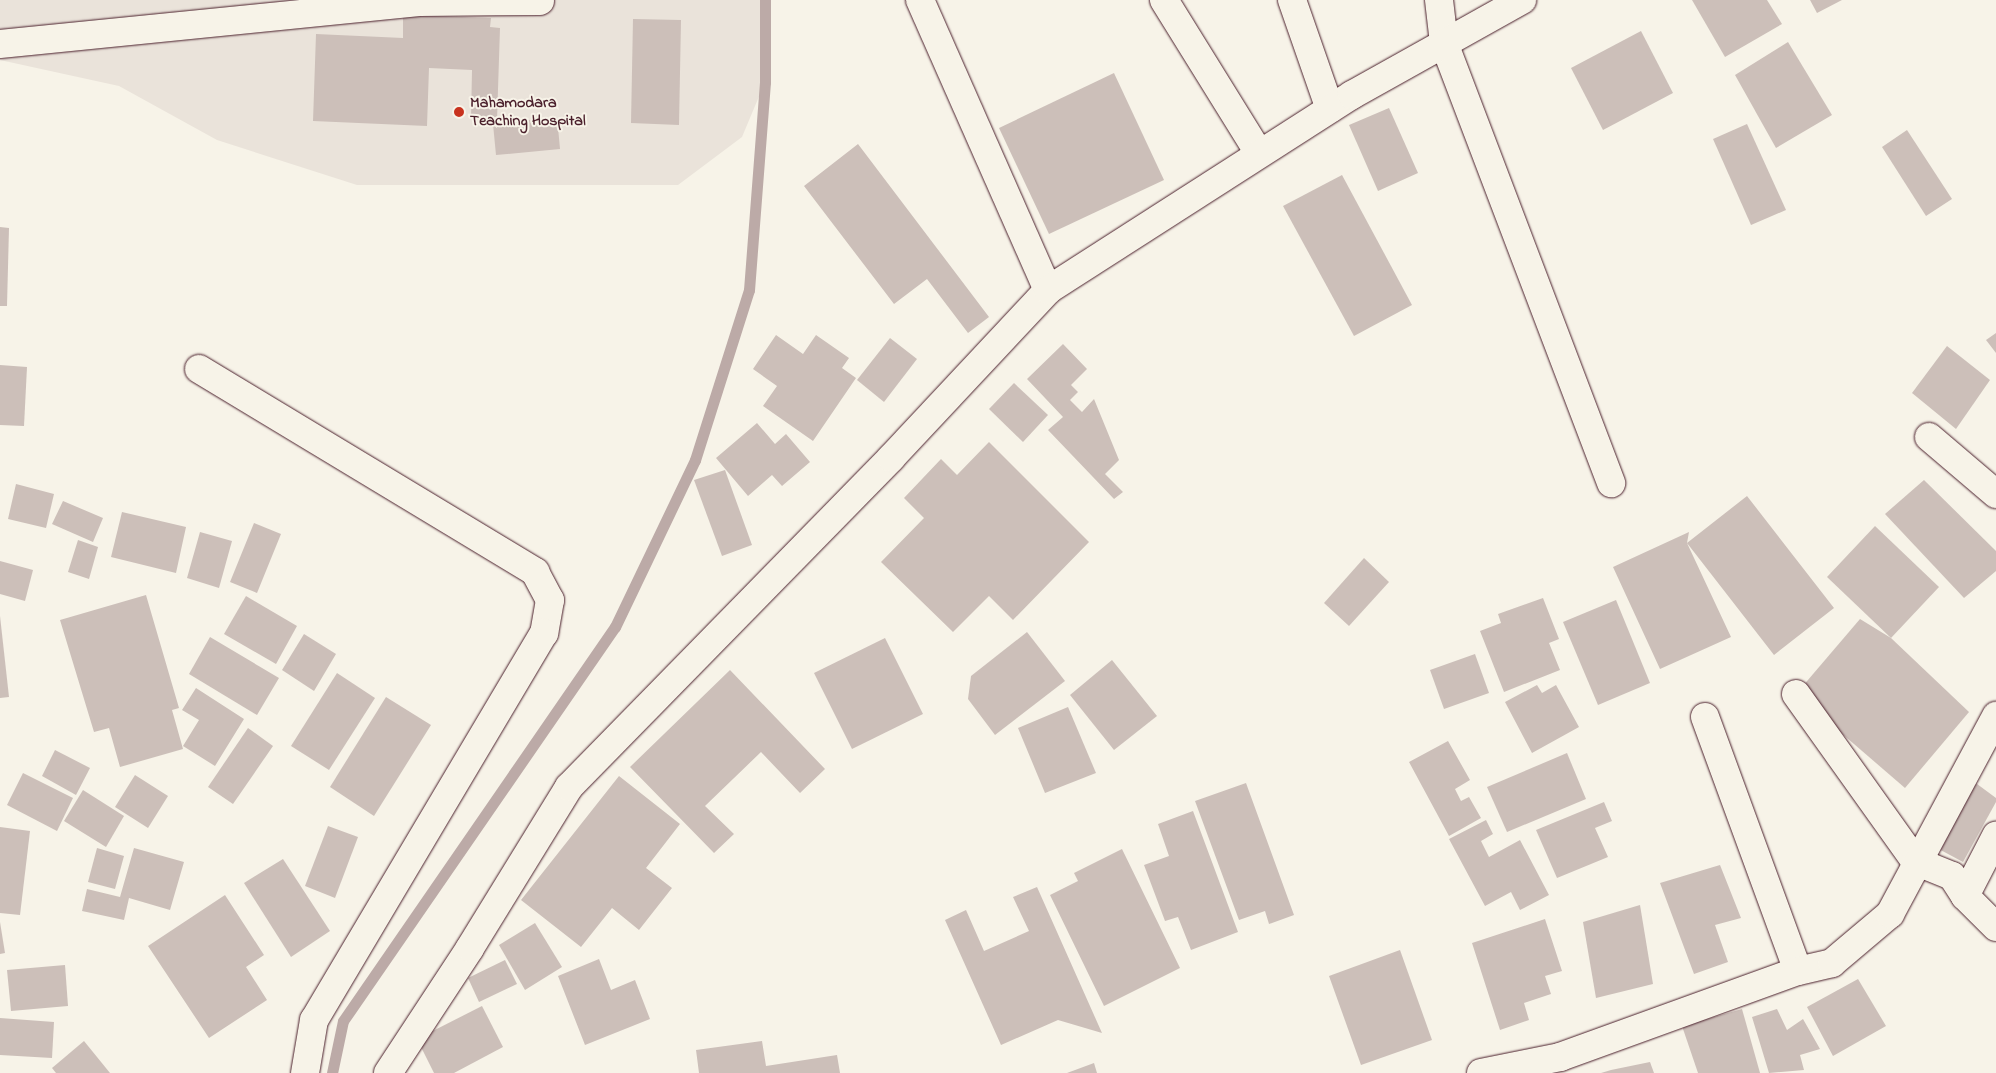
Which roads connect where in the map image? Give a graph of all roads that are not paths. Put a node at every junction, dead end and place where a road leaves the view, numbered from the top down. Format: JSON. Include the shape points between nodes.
{"nodes":[{"id":1,"x":920,"y":0,"type":"edge"},
{"id":2,"x":1164,"y":0,"type":"edge"},
{"id":3,"x":1292,"y":0,"type":"edge"},
{"id":4,"x":1439,"y":0,"type":"edge"},
{"id":5,"x":1522,"y":0,"type":"edge"},
{"id":6,"x":540,"y":1,"type":"dead end"},
{"id":7,"x":1444,"y":43,"type":"junction"},
{"id":8,"x":0,"y":44,"type":"edge"},
{"id":9,"x":1330,"y":109,"type":"junction"},
{"id":10,"x":1259,"y":153,"type":"junction"},
{"id":11,"x":1048,"y":290,"type":"junction"},
{"id":12,"x":199,"y":369,"type":"dead end"},
{"id":13,"x":1929,"y":437,"type":"dead end"},
{"id":14,"x":1611,"y":484,"type":"dead end"},
{"id":15,"x":1996,"y":494,"type":"edge"},
{"id":16,"x":1796,"y":694,"type":"dead end"},
{"id":17,"x":1996,"y":716,"type":"edge"},
{"id":18,"x":1705,"y":717,"type":"dead end"},
{"id":19,"x":1996,"y":836,"type":"edge"},
{"id":20,"x":1915,"y":862,"type":"junction"},
{"id":21,"x":1965,"y":896,"type":"junction"},
{"id":22,"x":1996,"y":927,"type":"edge"},
{"id":23,"x":1798,"y":970,"type":"junction"},
{"id":24,"x":306,"y":1073,"type":"edge"},
{"id":25,"x":388,"y":1073,"type":"edge"},
{"id":26,"x":1481,"y":1073,"type":"edge"}],
"edges":[{"from":1,"to":11,"type":"street"},
{"from":2,"to":10,"type":"street"},
{"from":3,"to":9,"type":"street"},
{"from":4,"to":7,"type":"street"},
{"from":5,"to":7,"type":"street"},
{"from":6,"to":8,"type":"street","via":[[419,2]]},
{"from":7,"to":9,"type":"street"},
{"from":7,"to":14,"type":"street"},
{"from":9,"to":10,"type":"street"},
{"from":10,"to":11,"type":"street"},
{"from":11,"to":25,"type":"street","via":[[891,458],[569,787]]},
{"from":12,"to":24,"type":"street","via":[[534,572],[550,600],[544,633],[314,1020]]},
{"from":13,"to":15,"type":"street"},
{"from":16,"to":20,"type":"street"},
{"from":17,"to":20,"type":"street"},
{"from":18,"to":23,"type":"street"},
{"from":19,"to":21,"type":"street"},
{"from":20,"to":21,"type":"street","via":[[1952,876]]},
{"from":20,"to":23,"type":"street","via":[[1890,914],[1832,963]]},
{"from":21,"to":22,"type":"street"},
{"from":23,"to":26,"type":"street","via":[[1560,1057]]}]}
